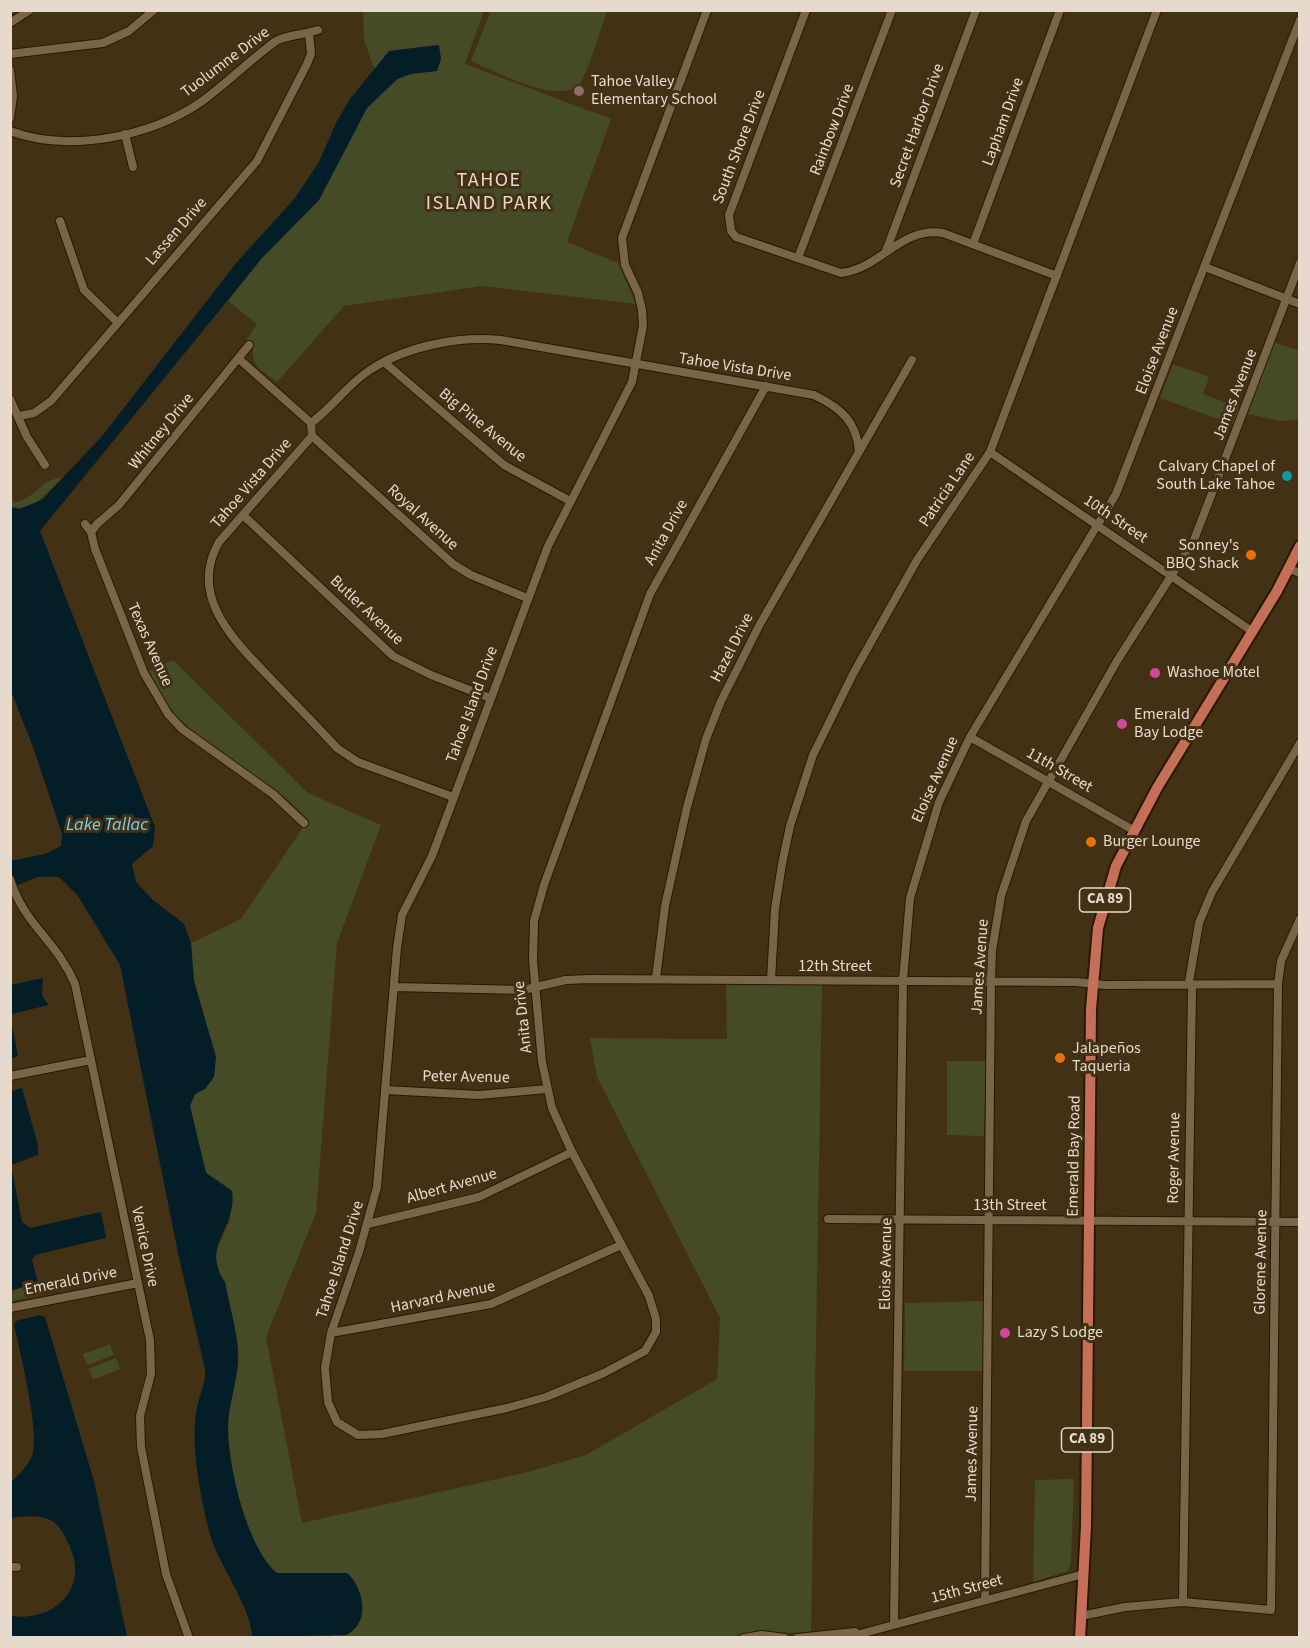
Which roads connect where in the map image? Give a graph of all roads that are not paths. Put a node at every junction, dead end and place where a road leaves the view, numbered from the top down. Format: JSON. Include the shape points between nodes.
{"nodes":[{"id":1,"x":30,"y":10,"type":"edge"},
{"id":2,"x":154,"y":10,"type":"edge"},
{"id":3,"x":707,"y":10,"type":"edge"},
{"id":4,"x":806,"y":10,"type":"edge"},
{"id":5,"x":892,"y":10,"type":"edge"},
{"id":6,"x":976,"y":10,"type":"edge"},
{"id":7,"x":1060,"y":10,"type":"edge"},
{"id":8,"x":1157,"y":10,"type":"edge"},
{"id":9,"x":1299,"y":20,"type":"edge"},
{"id":10,"x":10,"y":23,"type":"edge"},
{"id":11,"x":318,"y":30,"type":"dead end"},
{"id":12,"x":309,"y":33,"type":"junction"},
{"id":13,"x":10,"y":54,"type":"edge"},
{"id":14,"x":10,"y":70,"type":"edge"},
{"id":15,"x":10,"y":118,"type":"edge"},
{"id":16,"x":10,"y":131,"type":"edge"},
{"id":17,"x":125,"y":134,"type":"junction"},
{"id":18,"x":133,"y":167,"type":"dead end"},
{"id":19,"x":60,"y":221,"type":"dead end"},
{"id":20,"x":973,"y":244,"type":"junction"},
{"id":21,"x":886,"y":252,"type":"junction"},
{"id":22,"x":798,"y":258,"type":"junction"},
{"id":23,"x":1299,"y":263,"type":"edge"},
{"id":24,"x":1204,"y":267,"type":"junction"},
{"id":25,"x":1057,"y":276,"type":"junction"},
{"id":26,"x":1287,"y":298,"type":"junction"},
{"id":27,"x":1299,"y":304,"type":"edge"},
{"id":28,"x":117,"y":322,"type":"junction"},
{"id":29,"x":249,"y":345,"type":"dead end"},
{"id":30,"x":239,"y":359,"type":"junction"},
{"id":31,"x":912,"y":360,"type":"dead end"},
{"id":32,"x":384,"y":362,"type":"junction"},
{"id":33,"x":636,"y":365,"type":"junction"},
{"id":34,"x":766,"y":386,"type":"junction"},
{"id":35,"x":10,"y":399,"type":"edge"},
{"id":36,"x":19,"y":416,"type":"junction"},
{"id":37,"x":311,"y":423,"type":"junction"},
{"id":38,"x":312,"y":436,"type":"junction"},
{"id":39,"x":859,"y":452,"type":"junction"},
{"id":40,"x":990,"y":452,"type":"junction"},
{"id":41,"x":45,"y":465,"type":"dead end"},
{"id":42,"x":570,"y":501,"type":"junction"},
{"id":43,"x":243,"y":515,"type":"junction"},
{"id":44,"x":85,"y":524,"type":"dead end"},
{"id":45,"x":1099,"y":525,"type":"junction"},
{"id":46,"x":91,"y":532,"type":"junction"},
{"id":47,"x":1299,"y":546,"type":"edge"},
{"id":48,"x":1294,"y":571,"type":"edge"},
{"id":49,"x":1172,"y":575,"type":"junction"},
{"id":50,"x":527,"y":598,"type":"junction"},
{"id":51,"x":1253,"y":632,"type":"junction"},
{"id":52,"x":490,"y":698,"type":"junction"},
{"id":53,"x":970,"y":737,"type":"junction"},
{"id":54,"x":1299,"y":743,"type":"edge"},
{"id":55,"x":1048,"y":780,"type":"junction"},
{"id":56,"x":453,"y":797,"type":"junction"},
{"id":57,"x":304,"y":823,"type":"dead end"},
{"id":58,"x":1133,"y":830,"type":"junction"},
{"id":59,"x":10,"y":879,"type":"edge"},
{"id":60,"x":1299,"y":919,"type":"edge"},
{"id":61,"x":656,"y":978,"type":"junction"},
{"id":62,"x":771,"y":980,"type":"junction"},
{"id":63,"x":903,"y":980,"type":"junction"},
{"id":64,"x":991,"y":981,"type":"junction"},
{"id":65,"x":1189,"y":982,"type":"junction"},
{"id":66,"x":1092,"y":983,"type":"junction"},
{"id":67,"x":1278,"y":984,"type":"junction"},
{"id":68,"x":394,"y":987,"type":"junction"},
{"id":69,"x":534,"y":989,"type":"junction"},
{"id":70,"x":91,"y":1060,"type":"junction"},
{"id":71,"x":10,"y":1076,"type":"edge"},
{"id":72,"x":547,"y":1089,"type":"junction"},
{"id":73,"x":385,"y":1090,"type":"junction"},
{"id":74,"x":572,"y":1152,"type":"junction"},
{"id":75,"x":901,"y":1218,"type":"junction"},
{"id":76,"x":828,"y":1220,"type":"dead end"},
{"id":77,"x":989,"y":1220,"type":"junction"},
{"id":78,"x":1089,"y":1220,"type":"junction"},
{"id":79,"x":1188,"y":1221,"type":"junction"},
{"id":80,"x":1276,"y":1222,"type":"junction"},
{"id":81,"x":1299,"y":1222,"type":"edge"},
{"id":82,"x":368,"y":1224,"type":"junction"},
{"id":83,"x":621,"y":1245,"type":"junction"},
{"id":84,"x":138,"y":1283,"type":"junction"},
{"id":85,"x":10,"y":1308,"type":"edge"},
{"id":86,"x":331,"y":1333,"type":"junction"},
{"id":87,"x":344,"y":1429,"type":"joint"},
{"id":88,"x":1084,"y":1574,"type":"junction"},
{"id":89,"x":985,"y":1599,"type":"junction"},
{"id":90,"x":1183,"y":1602,"type":"junction"},
{"id":91,"x":1081,"y":1616,"type":"junction"},
{"id":92,"x":894,"y":1624,"type":"junction"},
{"id":93,"x":856,"y":1632,"type":"junction"},
{"id":94,"x":189,"y":1638,"type":"edge"},
{"id":95,"x":744,"y":1638,"type":"edge"},
{"id":96,"x":785,"y":1638,"type":"edge"},
{"id":97,"x":797,"y":1638,"type":"edge"},
{"id":98,"x":845,"y":1638,"type":"edge"},
{"id":99,"x":1080,"y":1638,"type":"edge"}],
"edges":[{"from":1,"to":10,"type":"street"},
{"from":2,"to":13,"type":"street","via":[[129,31],[103,43]]},
{"from":3,"to":33,"type":"street","name":"Tahoe Island Drive","via":[[622,238],[625,265],[642,310]]},
{"from":4,"to":22,"type":"street","name":"South Shore Drive","via":[[729,215],[736,237]]},
{"from":5,"to":22,"type":"street","name":"Rainbow Drive"},
{"from":6,"to":21,"type":"street","name":"Secret Harbor Drive"},
{"from":7,"to":20,"type":"street","name":"Lapham Drive"},
{"from":8,"to":25,"type":"street","name":"Patricia Lane"},
{"from":9,"to":24,"type":"street","name":"Eloise Avenue"},
{"from":11,"to":12,"type":"street","name":"Tuolumne Drive"},
{"from":12,"to":17,"type":"street","name":"Tuolumne Drive","via":[[288,35],[276,41],[198,103],[172,118]]},
{"from":12,"to":28,"type":"street","name":"Lassen Drive","via":[[308,64],[257,161]]},
{"from":14,"to":15,"type":"street"},
{"from":16,"to":17,"type":"street","name":"Tuolumne Drive","via":[[40,141]]},
{"from":17,"to":18,"type":"street"},
{"from":19,"to":28,"type":"street","via":[[84,290]]},
{"from":20,"to":21,"type":"street","name":"South Shore Drive","via":[[932,231],[913,235]]},
{"from":20,"to":25,"type":"street","name":"South Shore Drive"},
{"from":21,"to":22,"type":"street","name":"South Shore Drive","via":[[861,268],[840,273]]},
{"from":23,"to":26,"type":"street","name":"James Avenue"},
{"from":24,"to":26,"type":"street"},
{"from":24,"to":45,"type":"street","name":"Eloise Avenue","via":[[1131,462]]},
{"from":25,"to":40,"type":"street","name":"Patricia Lane"},
{"from":26,"to":27,"type":"street"},
{"from":26,"to":49,"type":"street","name":"James Avenue","via":[[1202,522]]},
{"from":28,"to":36,"type":"street","name":"Lassen Drive","via":[[51,401],[34,413]]},
{"from":29,"to":30,"type":"street","name":"Whitney Drive"},
{"from":30,"to":37,"type":"street"},
{"from":30,"to":46,"type":"street","name":"Whitney Drive","via":[[127,496]]},
{"from":31,"to":39,"type":"street","name":"Hazel Drive"},
{"from":32,"to":33,"type":"street","name":"Tahoe Vista Drive","via":[[441,344],[484,338]]},
{"from":32,"to":37,"type":"street","name":"Tahoe Vista Drive","via":[[359,378]]},
{"from":32,"to":42,"type":"street","name":"Big Pine Avenue","via":[[504,465]]},
{"from":33,"to":34,"type":"street","name":"Tahoe Vista Drive"},
{"from":33,"to":42,"type":"street","name":"Tahoe Island Drive","via":[[628,395]]},
{"from":34,"to":39,"type":"street","name":"Tahoe Vista Drive","via":[[814,395],[838,408],[855,428]]},
{"from":34,"to":69,"type":"street","name":"Anita Drive","via":[[661,572],[636,627],[538,904],[533,938]]},
{"from":35,"to":36,"type":"street"},
{"from":36,"to":41,"type":"street"},
{"from":37,"to":38,"type":"street","name":"Tahoe Vista Drive"},
{"from":38,"to":43,"type":"street","name":"Tahoe Vista Drive"},
{"from":38,"to":50,"type":"street","name":"Royal Avenue","via":[[453,564]]},
{"from":39,"to":61,"type":"street","name":"Hazel Drive","via":[[760,624],[706,739],[665,906]]},
{"from":40,"to":45,"type":"street","name":"10th Street"},
{"from":40,"to":62,"type":"street","name":"Patricia Lane","via":[[917,560],[853,674],[813,756],[782,864]]},
{"from":42,"to":50,"type":"street","name":"Tahoe Island Drive"},
{"from":43,"to":52,"type":"street","name":"Butler Avenue","via":[[393,656]]},
{"from":43,"to":56,"type":"street","name":"Tahoe Vista Drive","via":[[219,542],[208,568],[213,603],[231,637],[346,755]]},
{"from":44,"to":46,"type":"street","name":"Texas Avenue"},
{"from":45,"to":49,"type":"street","name":"10th Street"},
{"from":45,"to":53,"type":"street","name":"Eloise Avenue"},
{"from":46,"to":57,"type":"street","name":"Texas Avenue","via":[[94,549],[144,673],[168,714],[182,729],[273,794]]},
{"from":47,"to":48,"type":"main road","name":"Emerald Bay Road","number":"CA 89"},
{"from":48,"to":51,"type":"main road","name":"Emerald Bay Road","number":"CA 89"},
{"from":49,"to":51,"type":"street","name":"10th Street"},
{"from":49,"to":55,"type":"street","name":"James Avenue"},
{"from":50,"to":52,"type":"street","name":"Tahoe Island Drive"},
{"from":51,"to":58,"type":"main road","name":"Emerald Bay Road","number":"CA 89"},
{"from":52,"to":56,"type":"street","name":"Tahoe Island Drive"},
{"from":53,"to":55,"type":"street","name":"11th Street"},
{"from":53,"to":63,"type":"street","name":"Eloise Avenue","via":[[939,802],[916,874],[906,928]]},
{"from":54,"to":65,"type":"street","name":"Roger Avenue","via":[[1212,892],[1199,923]]},
{"from":55,"to":58,"type":"street","name":"11th Street"},
{"from":55,"to":64,"type":"street","name":"James Avenue","via":[[1026,821],[1001,896]]},
{"from":56,"to":68,"type":"street","name":"Tahoe Island Drive","via":[[432,856],[402,915]]},
{"from":58,"to":66,"type":"main road","name":"Emerald Bay Road","number":"CA 89","via":[[1102,910]]},
{"from":59,"to":70,"type":"street","name":"Venice Drive","via":[[30,921],[67,964]]},
{"from":60,"to":67,"type":"street","name":"Glorene Avenue","via":[[1281,961]]},
{"from":61,"to":62,"type":"street","name":"12th Street"},
{"from":61,"to":69,"type":"street","name":"12th Street","via":[[576,979]]},
{"from":62,"to":63,"type":"street","name":"12th Street"},
{"from":63,"to":64,"type":"street","name":"12th Street"},
{"from":63,"to":75,"type":"street","name":"Eloise Avenue"},
{"from":64,"to":66,"type":"street","name":"12th Street"},
{"from":64,"to":77,"type":"street","name":"James Avenue"},
{"from":65,"to":66,"type":"street","name":"12th Street"},
{"from":65,"to":67,"type":"street","name":"12th Street"},
{"from":65,"to":79,"type":"street","name":"Roger Avenue","via":[[1192,987]]},
{"from":66,"to":78,"type":"main road","name":"Emerald Bay Road","number":"CA 89"},
{"from":67,"to":80,"type":"street","name":"Glorene Avenue"},
{"from":68,"to":69,"type":"street","name":"12th Street"},
{"from":68,"to":73,"type":"street","name":"Tahoe Island Drive"},
{"from":69,"to":72,"type":"street","name":"Anita Drive"},
{"from":70,"to":71,"type":"street"},
{"from":70,"to":84,"type":"street","name":"Venice Drive"},
{"from":72,"to":73,"type":"street","name":"Peter Avenue","via":[[479,1095]]},
{"from":72,"to":74,"type":"street","name":"Anita Drive"},
{"from":73,"to":82,"type":"street","name":"Tahoe Island Drive","via":[[377,1187]]},
{"from":74,"to":82,"type":"street","name":"Albert Avenue","via":[[479,1197]]},
{"from":74,"to":83,"type":"street","name":"Anita Drive"},
{"from":75,"to":76,"type":"street","name":"13th Street"},
{"from":75,"to":77,"type":"street","name":"13th Street"},
{"from":75,"to":92,"type":"street","name":"Eloise Avenue"},
{"from":77,"to":78,"type":"street","name":"13th Street"},
{"from":77,"to":89,"type":"street","name":"James Avenue"},
{"from":78,"to":79,"type":"street","name":"13th Street"},
{"from":78,"to":88,"type":"main road","name":"Emerald Bay Road","number":"CA 89"},
{"from":79,"to":80,"type":"street","name":"13th Street"},
{"from":79,"to":90,"type":"street","name":"Roger Avenue"},
{"from":80,"to":81,"type":"street","name":"13th Street"},
{"from":80,"to":90,"type":"street","name":"Glorene Avenue","via":[[1271,1610]]},
{"from":82,"to":86,"type":"street","name":"Tahoe Island Drive"},
{"from":83,"to":86,"type":"street","name":"Harvard Avenue","via":[[490,1304]]},
{"from":83,"to":87,"type":"street","name":"Anita Drive","via":[[649,1296],[656,1319],[656,1332],[645,1351],[546,1397],[507,1408],[382,1434],[358,1435]]},
{"from":84,"to":85,"type":"street","name":"Emerald Drive"},
{"from":84,"to":94,"type":"street","name":"Venice Drive","via":[[152,1359],[140,1416],[141,1447],[166,1574]]},
{"from":86,"to":87,"type":"street","name":"Tahoe Island Drive","via":[[325,1384],[332,1414]]},
{"from":88,"to":89,"type":"street","name":"15th Street"},
{"from":88,"to":91,"type":"main road","name":"Emerald Bay Road","number":"CA 89"},
{"from":89,"to":92,"type":"street","name":"15th Street"},
{"from":90,"to":91,"type":"street"},
{"from":91,"to":99,"type":"main road","name":"Emerald Bay Road","number":"CA 89"},
{"from":92,"to":93,"type":"street","name":"15th Street"},
{"from":93,"to":97,"type":"street","name":"15th Street"},
{"from":93,"to":98,"type":"street","name":"15th Street"},
{"from":95,"to":96,"type":"street"}]}
